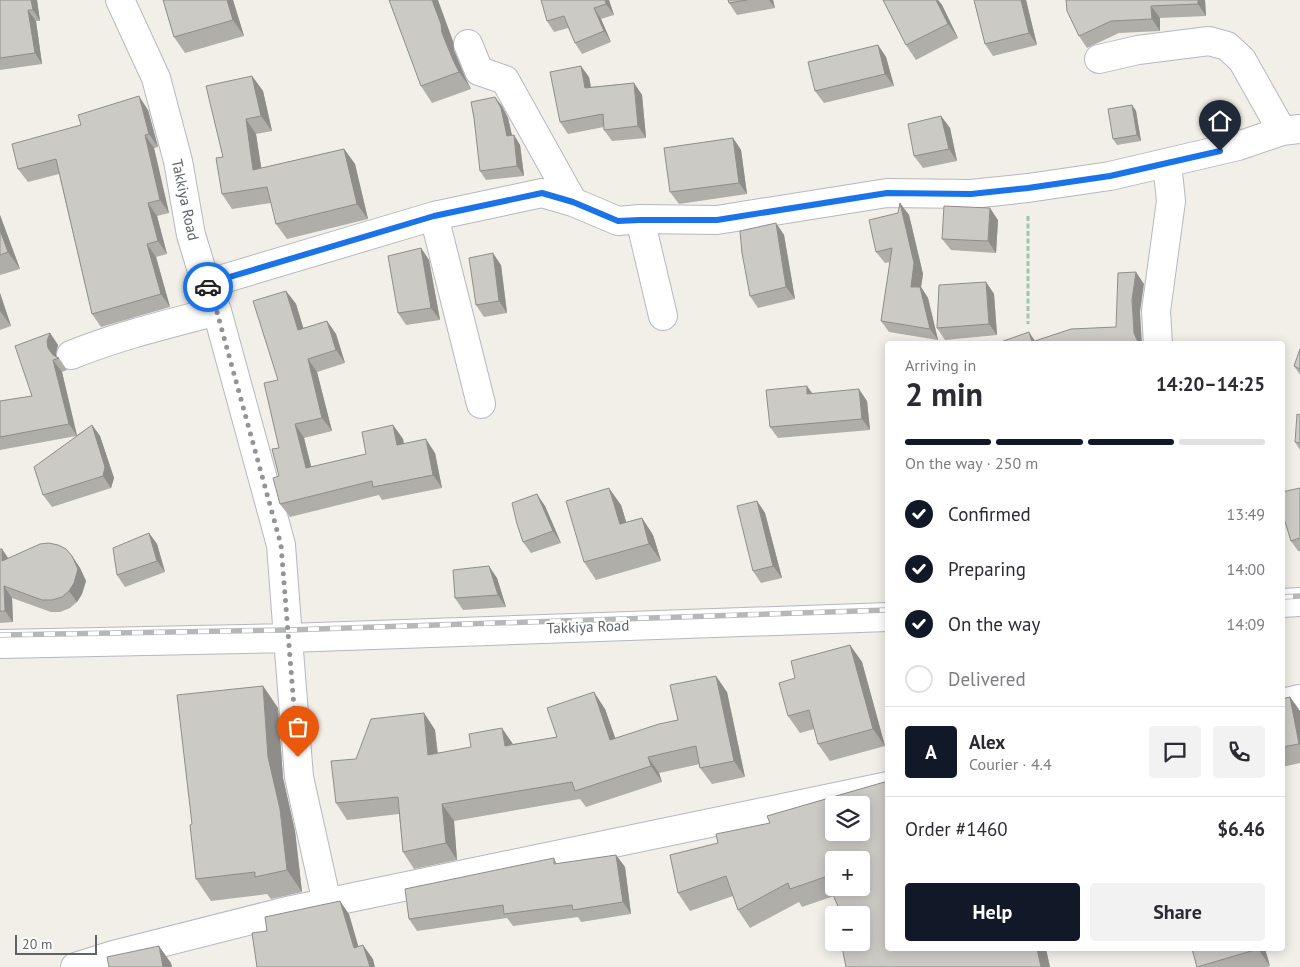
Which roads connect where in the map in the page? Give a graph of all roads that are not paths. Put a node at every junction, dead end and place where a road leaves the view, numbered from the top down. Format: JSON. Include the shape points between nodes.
{"nodes":[{"id":1,"x":128,"y":3,"type":"edge"},
{"id":2,"x":468,"y":44,"type":"dead end"},
{"id":3,"x":1099,"y":59,"type":"dead end"},
{"id":4,"x":1291,"y":130,"type":"edge"},
{"id":5,"x":1167,"y":163,"type":"junction"},
{"id":6,"x":573,"y":202,"type":"junction"},
{"id":7,"x":434,"y":216,"type":"junction"},
{"id":8,"x":640,"y":220,"type":"junction"},
{"id":9,"x":206,"y":284,"type":"junction"},
{"id":10,"x":217,"y":312,"type":"junction"},
{"id":11,"x":663,"y":316,"type":"dead end"},
{"id":12,"x":1158,"y":341,"type":"edge"},
{"id":13,"x":71,"y":355,"type":"dead end"},
{"id":14,"x":481,"y":404,"type":"dead end"},
{"id":15,"x":1300,"y":602,"type":"edge"},
{"id":16,"x":1285,"y":603,"type":"edge"},
{"id":17,"x":885,"y":617,"type":"edge"},
{"id":18,"x":288,"y":638,"type":"junction"},
{"id":19,"x":0,"y":644,"type":"edge"},
{"id":20,"x":1300,"y":699,"type":"edge"},
{"id":21,"x":1285,"y":702,"type":"edge"},
{"id":22,"x":885,"y":787,"type":"edge"},
{"id":23,"x":327,"y":903,"type":"junction"},
{"id":24,"x":75,"y":967,"type":"edge"}],
"edges":[{"from":1,"to":9,"type":"street","name":"Takkiya Road","via":[[156,78],[178,161],[191,235]]},
{"from":2,"to":6,"type":"street","via":[[479,71],[505,80]]},
{"from":3,"to":4,"type":"street","via":[[1138,50],[1209,41],[1227,46],[1242,60]]},
{"from":4,"to":5,"type":"street"},
{"from":5,"to":8,"type":"street","via":[[1110,176],[1028,188],[971,194],[887,193],[717,220]]},
{"from":5,"to":12,"type":"street","via":[[1171,201],[1156,311]]},
{"from":6,"to":7,"type":"street","via":[[542,193]]},
{"from":6,"to":8,"type":"street","via":[[618,221]]},
{"from":7,"to":9,"type":"street"},
{"from":7,"to":14,"type":"street"},
{"from":8,"to":11,"type":"street"},
{"from":9,"to":10,"type":"street","name":"Takkiya Road"},
{"from":10,"to":13,"type":"street","via":[[146,330]]},
{"from":10,"to":18,"type":"street","name":"Takkiya Road","via":[[281,545]]},
{"from":15,"to":16,"type":"street"},
{"from":17,"to":18,"type":"street","name":"Takkiya Road"},
{"from":18,"to":19,"type":"street"},
{"from":18,"to":23,"type":"street","name":"Takkiya Road","via":[[299,777]]},
{"from":20,"to":21,"type":"street"},
{"from":22,"to":23,"type":"street"},
{"from":23,"to":24,"type":"street","via":[[123,952]]}]}
